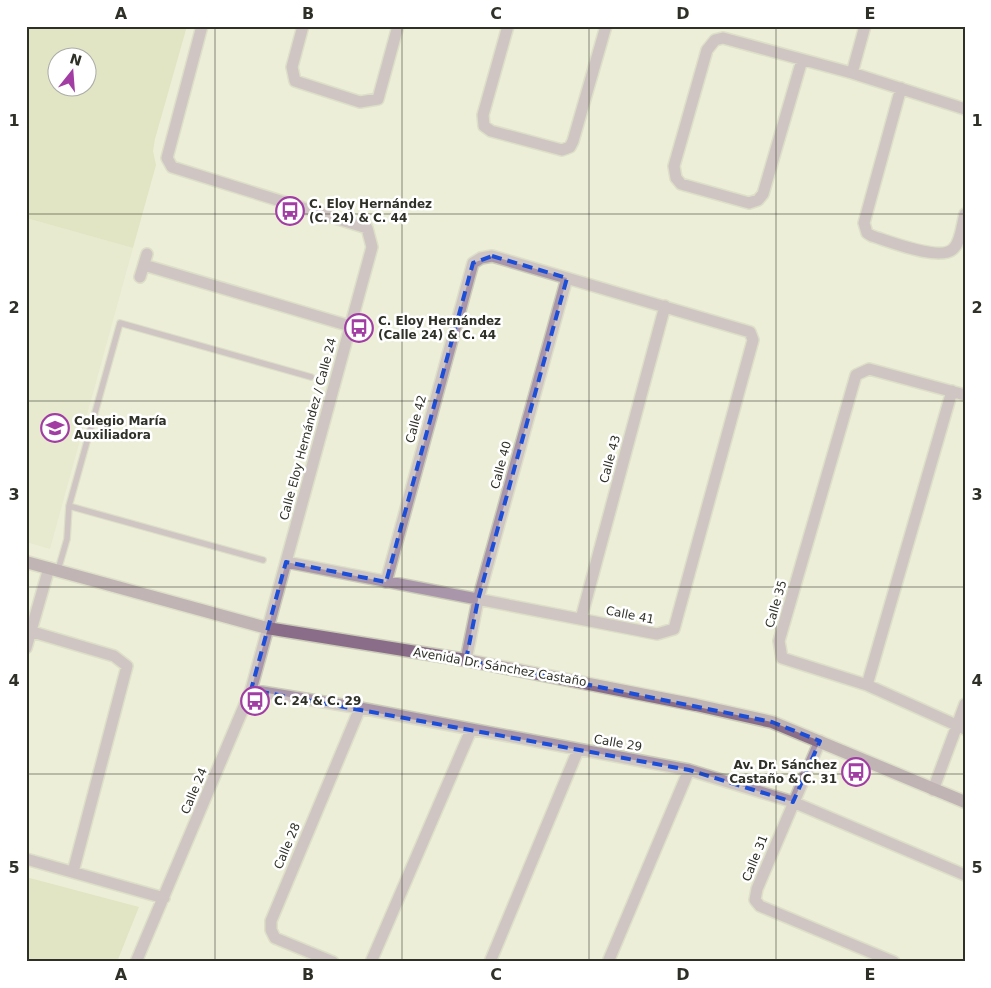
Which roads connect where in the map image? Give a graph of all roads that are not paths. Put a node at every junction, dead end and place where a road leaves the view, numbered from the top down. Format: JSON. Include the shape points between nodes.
{"nodes":[{"id":1,"x":202,"y":26,"type":"edge"},
{"id":2,"x":303,"y":26,"type":"edge"},
{"id":3,"x":398,"y":26,"type":"edge"},
{"id":4,"x":508,"y":26,"type":"edge"},
{"id":5,"x":606,"y":26,"type":"edge"},
{"id":6,"x":865,"y":26,"type":"edge"},
{"id":7,"x":802,"y":60,"type":"junction"},
{"id":8,"x":852,"y":73,"type":"junction"},
{"id":9,"x":901,"y":88,"type":"junction"},
{"id":10,"x":965,"y":110,"type":"edge"},
{"id":11,"x":965,"y":214,"type":"edge"},
{"id":12,"x":140,"y":277,"type":"dead end"},
{"id":13,"x":567,"y":278,"type":"junction"},
{"id":14,"x":665,"y":306,"type":"junction"},
{"id":15,"x":350,"y":326,"type":"junction"},
{"id":16,"x":311,"y":376,"type":"dead end"},
{"id":17,"x":952,"y":391,"type":"junction"},
{"id":18,"x":965,"y":395,"type":"edge"},
{"id":19,"x":69,"y":506,"type":"junction"},
{"id":20,"x":263,"y":560,"type":"dead end"},
{"id":21,"x":26,"y":562,"type":"edge"},
{"id":22,"x":286,"y":562,"type":"junction"},
{"id":23,"x":53,"y":569,"type":"junction"},
{"id":24,"x":386,"y":582,"type":"junction"},
{"id":25,"x":478,"y":600,"type":"junction"},
{"id":26,"x":581,"y":619,"type":"junction"},
{"id":27,"x":267,"y":628,"type":"junction"},
{"id":28,"x":29,"y":630,"type":"edge"},
{"id":29,"x":26,"y":648,"type":"edge"},
{"id":30,"x":466,"y":660,"type":"junction"},
{"id":31,"x":867,"y":685,"type":"junction"},
{"id":32,"x":251,"y":690,"type":"junction"},
{"id":33,"x":965,"y":704,"type":"edge"},
{"id":34,"x":360,"y":708,"type":"junction"},
{"id":35,"x":962,"y":728,"type":"edge"},
{"id":36,"x":471,"y":730,"type":"junction"},
{"id":37,"x":820,"y":741,"type":"junction"},
{"id":38,"x":578,"y":750,"type":"junction"},
{"id":39,"x":689,"y":770,"type":"junction"},
{"id":40,"x":933,"y":790,"type":"junction"},
{"id":41,"x":793,"y":802,"type":"junction"},
{"id":42,"x":965,"y":802,"type":"edge"},
{"id":43,"x":26,"y":859,"type":"edge"},
{"id":44,"x":73,"y":872,"type":"junction"},
{"id":45,"x":965,"y":874,"type":"edge"},
{"id":46,"x":164,"y":898,"type":"junction"},
{"id":47,"x":136,"y":962,"type":"edge"},
{"id":48,"x":333,"y":962,"type":"edge"},
{"id":49,"x":371,"y":962,"type":"edge"},
{"id":50,"x":490,"y":962,"type":"edge"},
{"id":51,"x":608,"y":962,"type":"edge"},
{"id":52,"x":894,"y":962,"type":"edge"}],
"edges":[{"from":1,"to":15,"type":"street","name":"Calle Eloy Hernández / Calle 24","via":[[167,158],[172,167],[197,176],[366,228],[372,248]]},
{"from":2,"to":3,"type":"street","via":[[292,67],[295,81],[360,102],[378,99]]},
{"from":4,"to":5,"type":"street","via":[[483,114],[484,126],[491,131],[562,150],[570,147]]},
{"from":6,"to":8,"type":"street"},
{"from":7,"to":7,"type":"street","via":[[723,38],[715,40],[707,50],[674,166],[681,184],[750,203],[758,200],[763,194]]},
{"from":7,"to":8,"type":"street"},
{"from":8,"to":9,"type":"street"},
{"from":9,"to":10,"type":"street"},
{"from":9,"to":11,"type":"street","via":[[864,223],[867,232],[938,255],[950,253],[956,246]]},
{"from":12,"to":15,"type":"street","via":[[145,259]]},
{"from":13,"to":14,"type":"street"},
{"from":13,"to":24,"type":"street","name":"Calle 42","via":[[492,256],[473,263]]},
{"from":13,"to":25,"type":"street","name":"Calle 40"},
{"from":14,"to":26,"type":"street","name":"Calle 43"},
{"from":14,"to":26,"type":"street","name":"Calle 41","via":[[745,329],[753,340],[674,629],[657,634]]},
{"from":15,"to":22,"type":"street","name":"Calle Eloy Hernández / Calle 24"},
{"from":16,"to":19,"type":"lane","via":[[120,323]]},
{"from":17,"to":18,"type":"street"},
{"from":17,"to":31,"type":"street"},
{"from":17,"to":31,"type":"street","name":"Calle 35","via":[[869,369],[856,375],[849,398],[779,641],[782,658]]},
{"from":19,"to":20,"type":"lane"},
{"from":19,"to":23,"type":"lane","via":[[67,539]]},
{"from":21,"to":23,"type":"street","name":"Avenida Dr. Sánchez Castaño"},
{"from":22,"to":24,"type":"street","name":"Calle 41"},
{"from":22,"to":27,"type":"street","name":"Calle Eloy Hernández / Calle 24"},
{"from":23,"to":27,"type":"street","name":"Avenida Dr. Sánchez Castaño"},
{"from":23,"to":28,"type":"street"},
{"from":24,"to":25,"type":"street","name":"Calle 41"},
{"from":25,"to":26,"type":"street","name":"Calle 41"},
{"from":25,"to":30,"type":"street","name":"Calle 40"},
{"from":27,"to":30,"type":"street","name":"Avenida Dr. Sánchez Castaño"},
{"from":27,"to":32,"type":"street","name":"Calle 24"},
{"from":28,"to":29,"type":"street"},
{"from":28,"to":44,"type":"street","via":[[114,656],[127,666]]},
{"from":30,"to":37,"type":"street","name":"Avenida Dr. Sánchez Castaño","via":[[772,722]]},
{"from":31,"to":35,"type":"street","name":"Calle 35"},
{"from":32,"to":34,"type":"street","name":"Calle 29"},
{"from":32,"to":46,"type":"street","name":"Calle 24"},
{"from":33,"to":35,"type":"street"},
{"from":34,"to":36,"type":"street","name":"Calle 29"},
{"from":34,"to":48,"type":"street","name":"Calle 28","via":[[271,921],[275,938]]},
{"from":35,"to":40,"type":"street"},
{"from":36,"to":38,"type":"street","name":"Calle 29"},
{"from":36,"to":49,"type":"street"},
{"from":37,"to":40,"type":"street","name":"Avenida Dr. Sánchez Castaño"},
{"from":37,"to":41,"type":"street","name":"Calle 31"},
{"from":38,"to":39,"type":"street","name":"Calle 29"},
{"from":38,"to":50,"type":"street"},
{"from":39,"to":41,"type":"street","name":"Calle 29"},
{"from":39,"to":51,"type":"street"},
{"from":40,"to":42,"type":"street","name":"Avenida Dr. Sánchez Castaño"},
{"from":41,"to":45,"type":"street","name":"Calle 29"},
{"from":41,"to":52,"type":"street","name":"Calle 31","via":[[755,900],[760,906]]},
{"from":43,"to":44,"type":"street"},
{"from":44,"to":46,"type":"street"},
{"from":46,"to":47,"type":"street","name":"Calle 24"}]}
